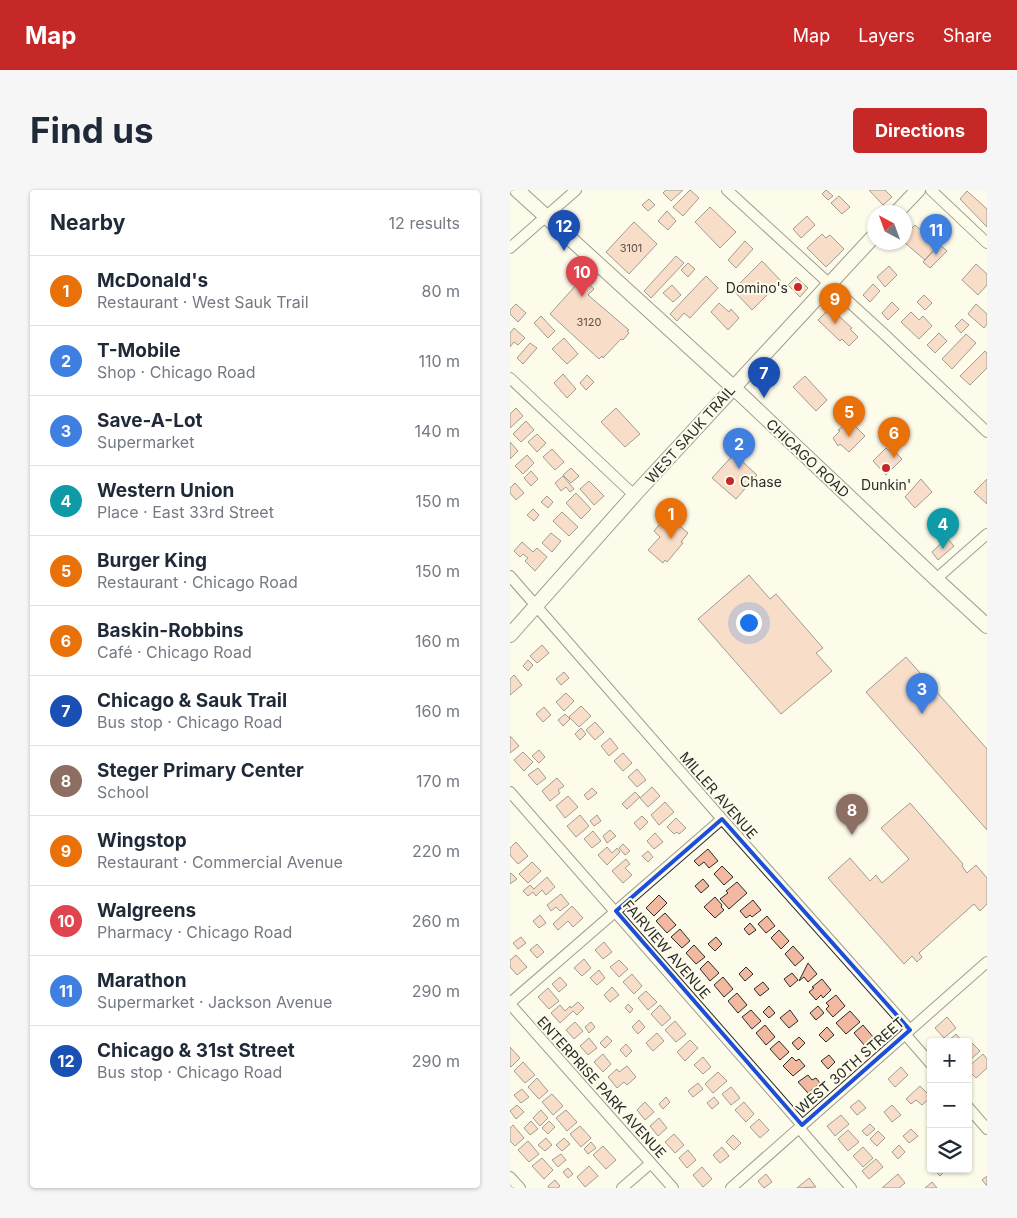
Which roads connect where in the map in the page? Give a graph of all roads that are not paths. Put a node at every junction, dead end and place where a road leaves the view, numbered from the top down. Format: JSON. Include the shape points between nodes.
{"nodes":[{"id":1,"x":517,"y":190,"type":"edge"},
{"id":2,"x":576,"y":190,"type":"edge"},
{"id":3,"x":727,"y":190,"type":"edge"},
{"id":4,"x":918,"y":190,"type":"edge"},
{"id":5,"x":931,"y":190,"type":"edge"},
{"id":6,"x":904,"y":205,"type":"edge"},
{"id":7,"x":546,"y":216,"type":"junction"},
{"id":8,"x":987,"y":242,"type":"edge"},
{"id":9,"x":867,"y":243,"type":"edge"},
{"id":10,"x":510,"y":248,"type":"edge"},
{"id":11,"x":829,"y":284,"type":"junction"},
{"id":12,"x":510,"y":378,"type":"edge"},
{"id":13,"x":733,"y":387,"type":"junction"},
{"id":14,"x":987,"y":432,"type":"edge"},
{"id":15,"x":634,"y":495,"type":"junction"},
{"id":16,"x":987,"y":534,"type":"edge"},
{"id":17,"x":510,"y":576,"type":"edge"},
{"id":18,"x":936,"y":579,"type":"junction"},
{"id":19,"x":537,"y":606,"type":"junction"},
{"id":20,"x":987,"y":626,"type":"edge"},
{"id":21,"x":510,"y":635,"type":"edge"},
{"id":22,"x":510,"y":792,"type":"edge"},
{"id":23,"x":722,"y":819,"type":"junction"},
{"id":24,"x":616,"y":911,"type":"junction"},
{"id":25,"x":987,"y":962,"type":"edge"},
{"id":26,"x":510,"y":1004,"type":"edge"},
{"id":27,"x":908,"y":1032,"type":"junction"},
{"id":28,"x":927,"y":1058,"type":"edge"},
{"id":29,"x":972,"y":1112,"type":"edge"},
{"id":30,"x":801,"y":1127,"type":"junction"},
{"id":31,"x":987,"y":1129,"type":"edge"},
{"id":32,"x":651,"y":1163,"type":"junction"},
{"id":33,"x":510,"y":1177,"type":"edge"},
{"id":34,"x":520,"y":1188,"type":"edge"},
{"id":35,"x":622,"y":1188,"type":"edge"},
{"id":36,"x":673,"y":1188,"type":"edge"},
{"id":37,"x":731,"y":1188,"type":"edge"},
{"id":38,"x":851,"y":1188,"type":"edge"}],
"edges":[{"from":1,"to":7,"type":"main road","name":"CHICAGO ROAD"},
{"from":2,"to":7,"type":"street"},
{"from":3,"to":11,"type":"street"},
{"from":4,"to":6,"type":"main road"},
{"from":5,"to":8,"type":"street"},
{"from":7,"to":10,"type":"street"},
{"from":7,"to":13,"type":"main road","name":"CHICAGO ROAD"},
{"from":9,"to":11,"type":"main road","name":"WEST SAUK TRAIL"},
{"from":11,"to":13,"type":"main road","name":"WEST SAUK TRAIL"},
{"from":11,"to":14,"type":"street"},
{"from":12,"to":15,"type":"street"},
{"from":13,"to":15,"type":"main road","name":"WEST SAUK TRAIL"},
{"from":13,"to":18,"type":"main road","name":"CHICAGO ROAD"},
{"from":15,"to":19,"type":"main road","name":"WEST SAUK TRAIL"},
{"from":16,"to":18,"type":"street"},
{"from":17,"to":19,"type":"street","name":"MILLER AVENUE"},
{"from":18,"to":20,"type":"main road","name":"CHICAGO ROAD"},
{"from":19,"to":21,"type":"main road","name":"WEST SAUK TRAIL"},
{"from":19,"to":23,"type":"street","name":"MILLER AVENUE"},
{"from":22,"to":24,"type":"street","name":"FAIRVIEW AVENUE"},
{"from":23,"to":24,"type":"street"},
{"from":23,"to":27,"type":"street","name":"MILLER AVENUE"},
{"from":24,"to":26,"type":"street"},
{"from":24,"to":30,"type":"street","name":"FAIRVIEW AVENUE"},
{"from":25,"to":27,"type":"street","name":"WEST 30TH STREET"},
{"from":26,"to":32,"type":"street","name":"ENTERPRISE PARK AVENUE"},
{"from":27,"to":28,"type":"street","name":"MILLER AVENUE"},
{"from":27,"to":30,"type":"street","name":"WEST 30TH STREET"},
{"from":29,"to":31,"type":"street"},
{"from":30,"to":37,"type":"street","name":"WEST 30TH STREET"},
{"from":30,"to":38,"type":"street","name":"FAIRVIEW AVENUE"},
{"from":32,"to":35,"type":"street"},
{"from":32,"to":36,"type":"street","name":"ENTERPRISE PARK AVENUE"},
{"from":33,"to":34,"type":"street"}]}
